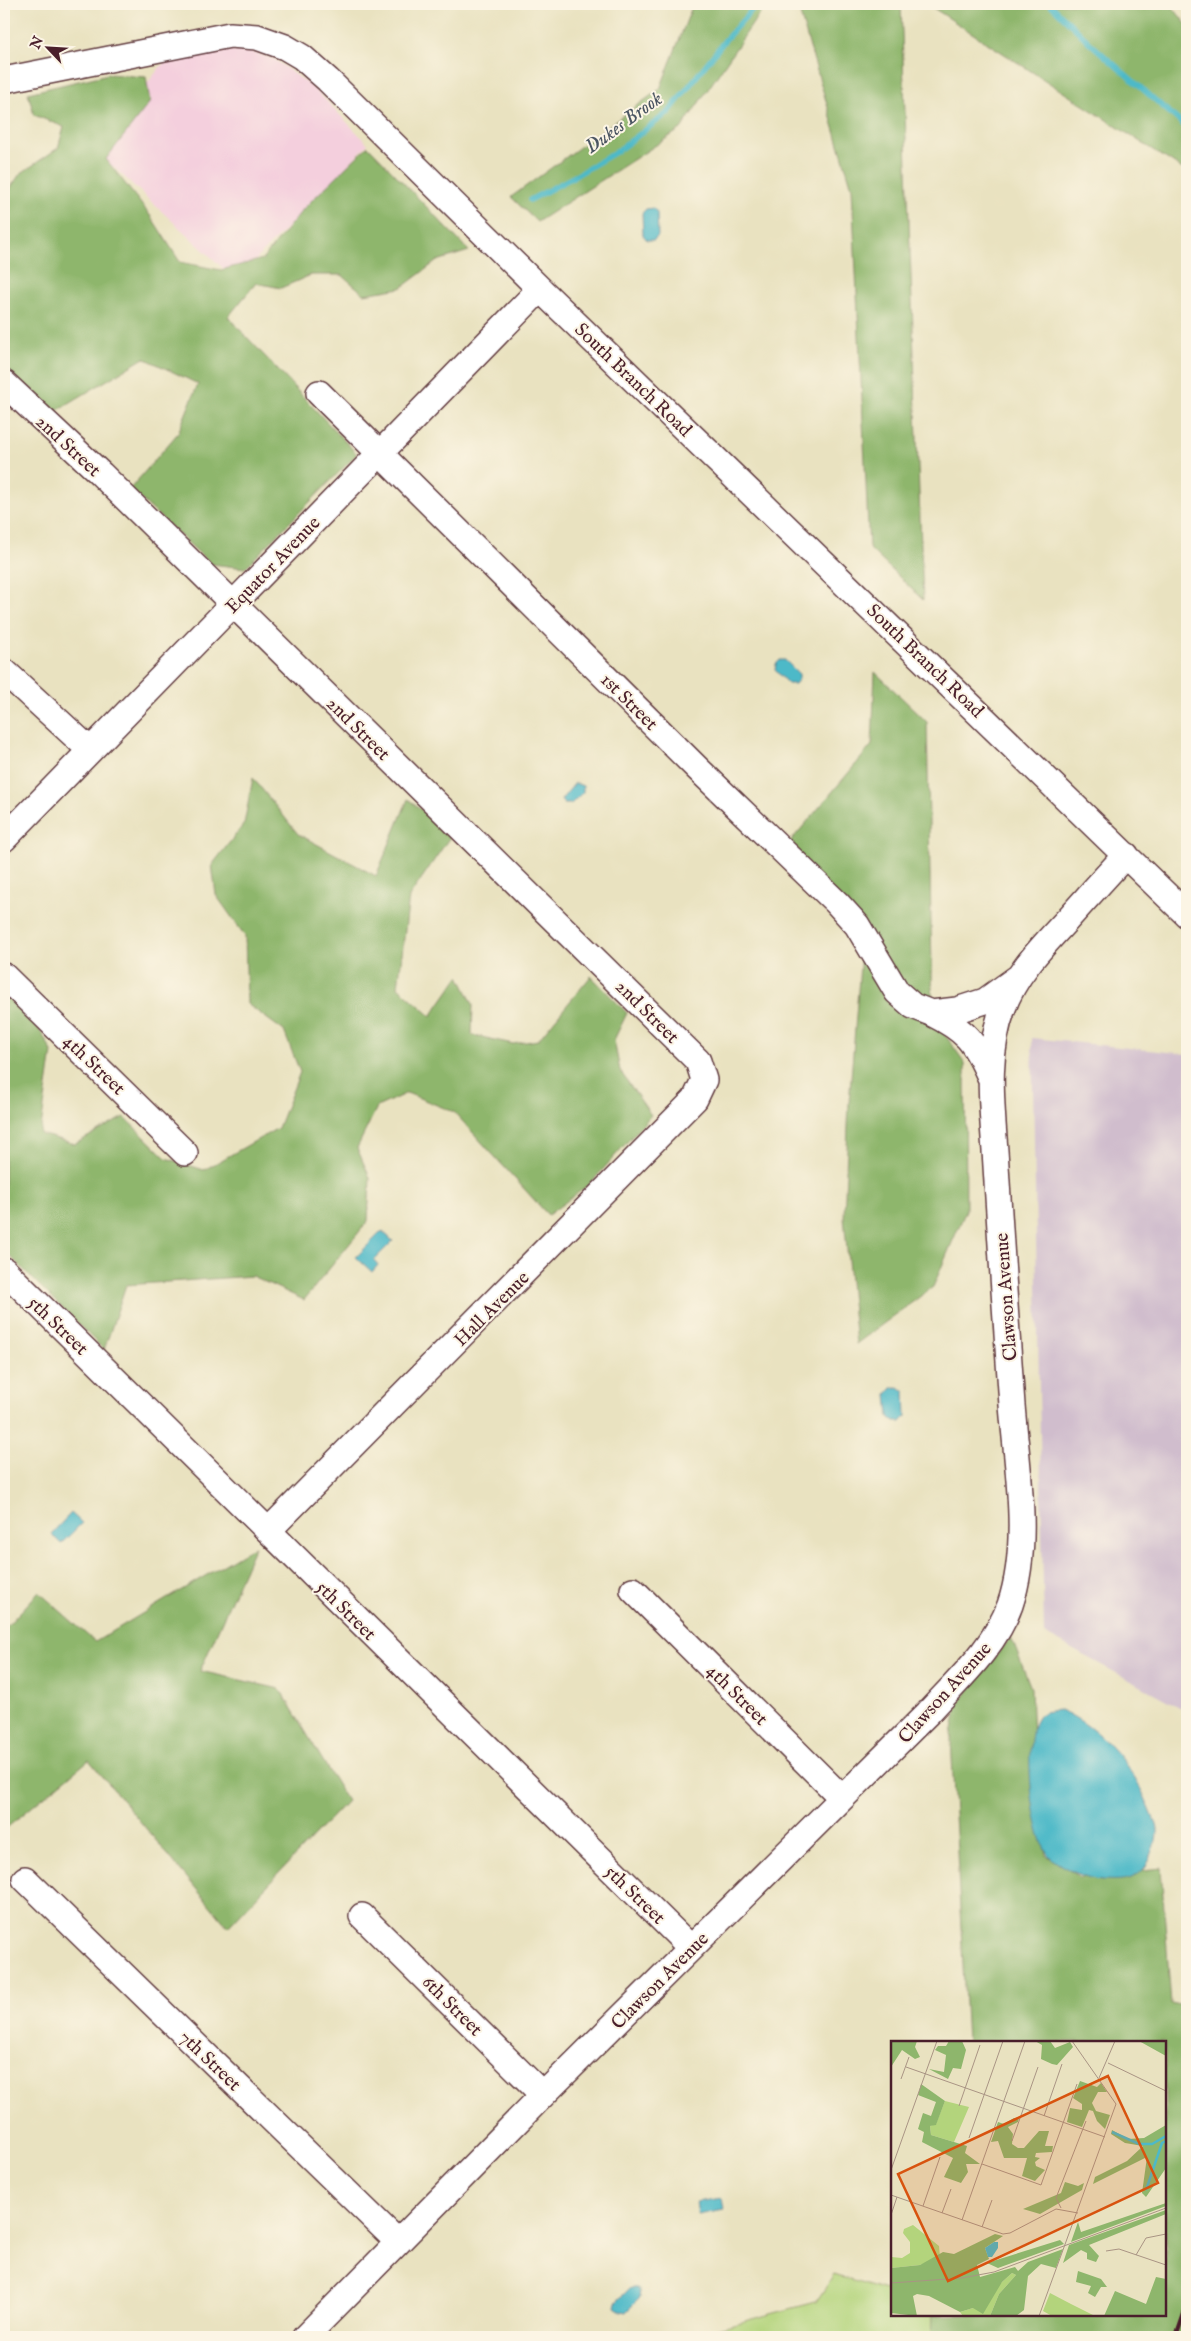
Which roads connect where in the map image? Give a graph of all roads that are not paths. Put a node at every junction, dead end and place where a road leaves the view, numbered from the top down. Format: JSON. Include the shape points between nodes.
{"nodes":[{"id":1,"x":4,"y":80,"type":"edge"},
{"id":2,"x":540,"y":289,"type":"junction"},
{"id":3,"x":4,"y":383,"type":"edge"},
{"id":4,"x":319,"y":393,"type":"dead end"},
{"id":5,"x":380,"y":454,"type":"junction"},
{"id":6,"x":233,"y":604,"type":"junction"},
{"id":7,"x":4,"y":671,"type":"edge"},
{"id":8,"x":90,"y":750,"type":"junction"},
{"id":9,"x":4,"y":839,"type":"edge"},
{"id":10,"x":1126,"y":855,"type":"junction"},
{"id":11,"x":1187,"y":915,"type":"edge"},
{"id":12,"x":4,"y":976,"type":"edge"},
{"id":13,"x":1018,"y":977,"type":"junction"},
{"id":14,"x":931,"y":1013,"type":"junction"},
{"id":15,"x":991,"y":1078,"type":"junction"},
{"id":16,"x":704,"y":1080,"type":"joint"},
{"id":17,"x":185,"y":1153,"type":"dead end"},
{"id":18,"x":4,"y":1270,"type":"edge"},
{"id":19,"x":269,"y":1530,"type":"junction"},
{"id":20,"x":633,"y":1590,"type":"dead end"},
{"id":21,"x":842,"y":1798,"type":"junction"},
{"id":22,"x":25,"y":1879,"type":"dead end"},
{"id":23,"x":362,"y":1916,"type":"dead end"},
{"id":24,"x":691,"y":1948,"type":"junction"},
{"id":25,"x":543,"y":2095,"type":"junction"},
{"id":26,"x":398,"y":2241,"type":"junction"},
{"id":27,"x":305,"y":2337,"type":"edge"}],
"edges":[{"from":1,"to":2,"type":"street","name":"South Branch Road","via":[[230,35],[270,40],[302,57],[328,80]]},
{"from":2,"to":5,"type":"street","name":"Equator Avenue"},
{"from":2,"to":10,"type":"street","name":"South Branch Road"},
{"from":3,"to":6,"type":"street","name":"2nd Street"},
{"from":4,"to":5,"type":"street","name":"1st Street"},
{"from":5,"to":6,"type":"street","name":"Equator Avenue"},
{"from":5,"to":14,"type":"street","name":"1st Street","via":[[837,903],[857,925],[897,992],[913,1006]]},
{"from":6,"to":8,"type":"street","name":"Equator Avenue"},
{"from":6,"to":16,"type":"street","name":"2nd Street","via":[[698,1061]]},
{"from":7,"to":8,"type":"street"},
{"from":8,"to":9,"type":"street","name":"Equator Avenue"},
{"from":10,"to":11,"type":"street","name":"South Branch Road"},
{"from":10,"to":13,"type":"street","name":"Clawson Avenue","via":[[1032,957]]},
{"from":12,"to":17,"type":"street","name":"4th Street"},
{"from":13,"to":14,"type":"street","via":[[984,1001],[957,1010]]},
{"from":13,"to":15,"type":"street","name":"Clawson Avenue","via":[[998,1022]]},
{"from":14,"to":15,"type":"street","name":"1st Street","via":[[968,1037]]},
{"from":15,"to":21,"type":"street","name":"Clawson Avenue","via":[[1018,1465],[1020,1565],[1009,1607],[972,1666]]},
{"from":16,"to":19,"type":"street","name":"Hall Avenue","via":[[695,1100]]},
{"from":18,"to":19,"type":"street","name":"5th Street"},
{"from":19,"to":24,"type":"street","name":"5th Street","via":[[364,1628]]},
{"from":20,"to":21,"type":"street","name":"4th Street"},
{"from":21,"to":24,"type":"street","name":"Clawson Avenue"},
{"from":22,"to":26,"type":"street","name":"7th Street"},
{"from":23,"to":25,"type":"street","name":"6th Street"},
{"from":24,"to":25,"type":"street","name":"Clawson Avenue"},
{"from":25,"to":26,"type":"street","name":"Clawson Avenue"},
{"from":26,"to":27,"type":"street","name":"Clawson Avenue"}]}
